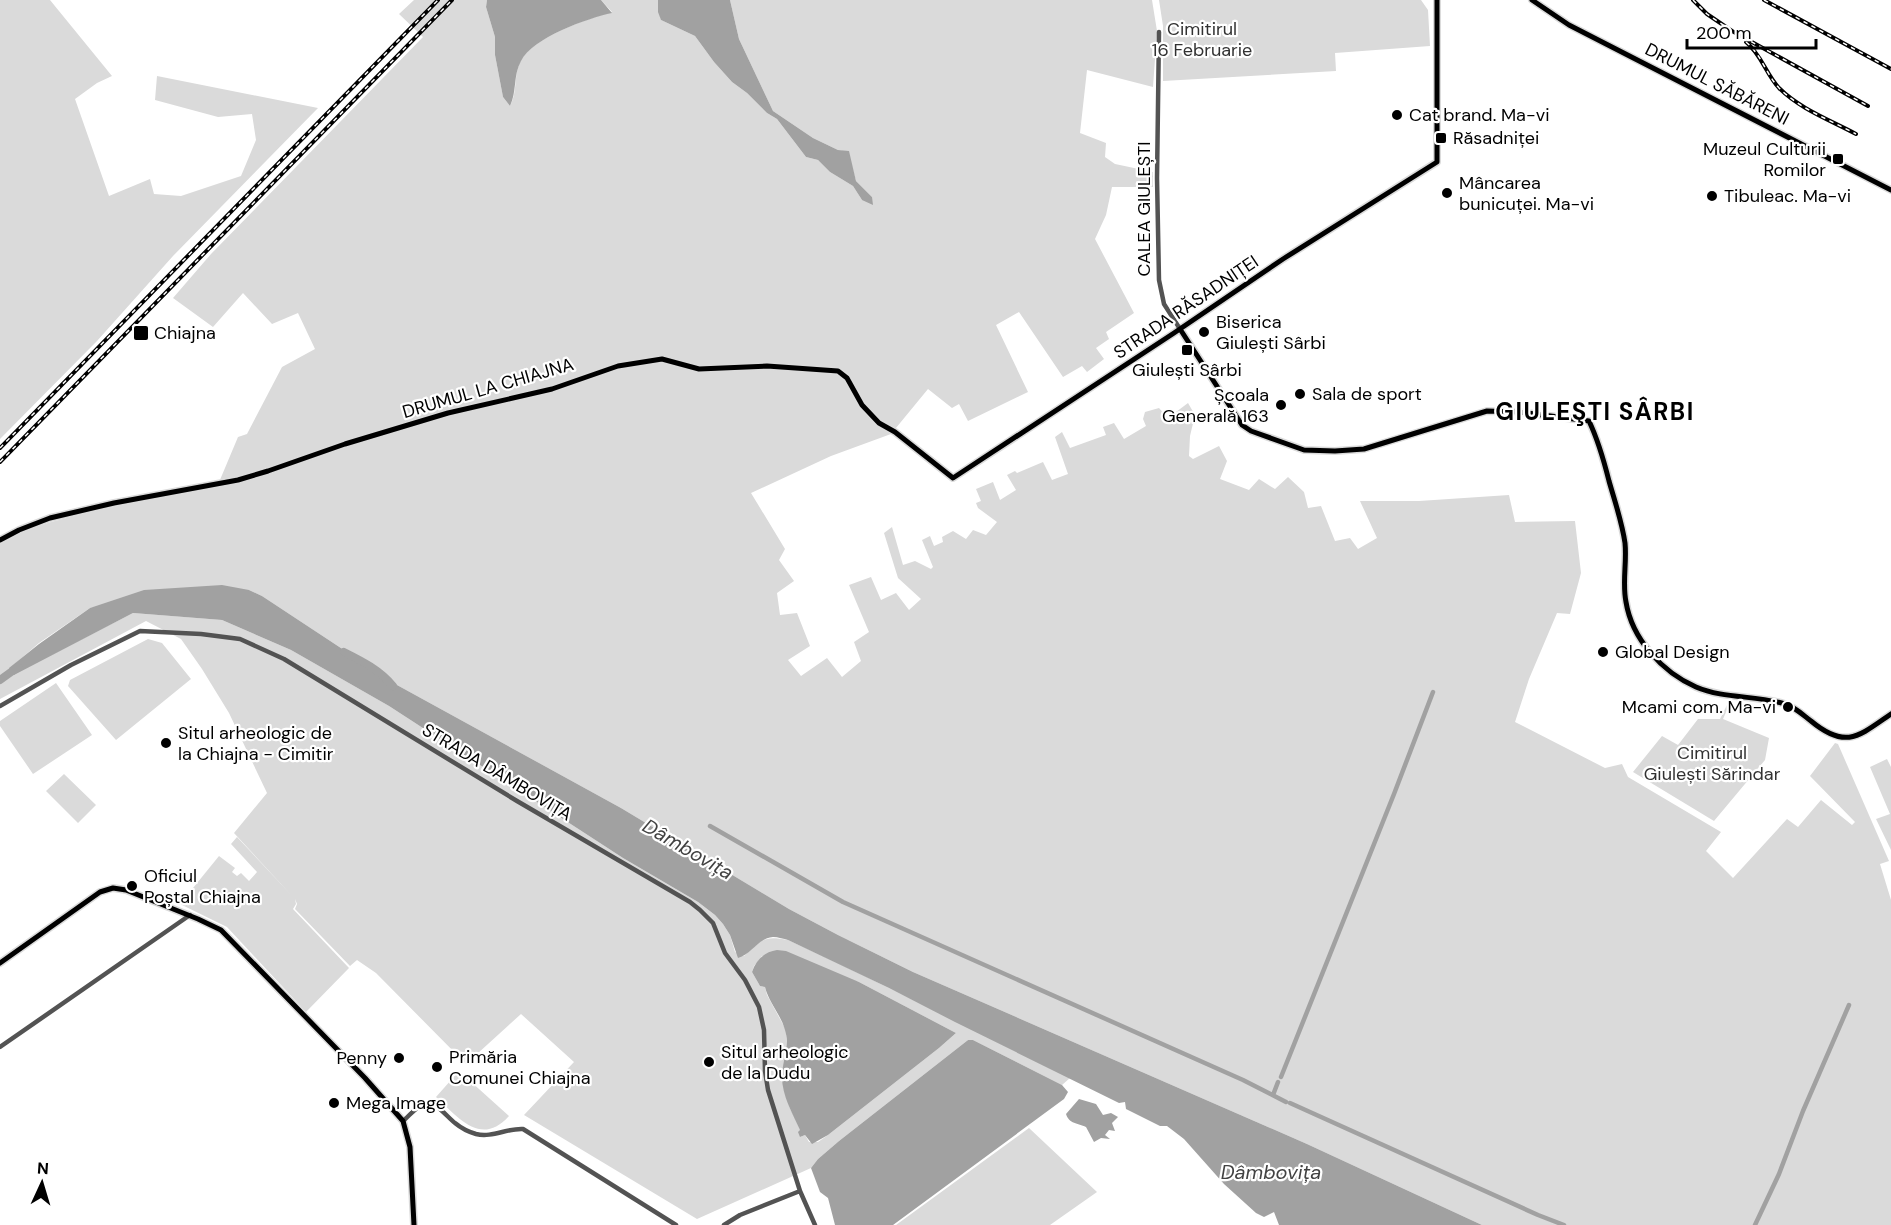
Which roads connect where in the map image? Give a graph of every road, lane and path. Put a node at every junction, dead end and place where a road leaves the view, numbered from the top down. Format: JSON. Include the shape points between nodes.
{"nodes":[{"id":1,"x":1437,"y":0,"type":"edge"},
{"id":2,"x":1532,"y":0,"type":"edge"},
{"id":3,"x":1160,"y":32,"type":"dead end"},
{"id":4,"x":1891,"y":190,"type":"edge"},
{"id":5,"x":1180,"y":329,"type":"junction"},
{"id":6,"x":953,"y":478,"type":"joint"},
{"id":7,"x":0,"y":540,"type":"edge"},
{"id":8,"x":0,"y":706,"type":"edge"},
{"id":9,"x":1891,"y":714,"type":"edge"},
{"id":10,"x":190,"y":915,"type":"junction"},
{"id":11,"x":0,"y":963,"type":"edge"},
{"id":12,"x":0,"y":1047,"type":"edge"},
{"id":13,"x":403,"y":1121,"type":"junction"},
{"id":14,"x":800,"y":1191,"type":"junction"},
{"id":15,"x":414,"y":1225,"type":"edge"},
{"id":16,"x":676,"y":1225,"type":"edge"},
{"id":17,"x":724,"y":1225,"type":"edge"},
{"id":18,"x":815,"y":1225,"type":"edge"}],
"edges":[{"from":1,"to":5,"type":"main road","name":"STRADA RĂSADNIȚEI","via":[[1437,162]]},
{"from":2,"to":4,"type":"main road","name":"DRUMUL SĂBĂRENI","via":[[1569,25]]},
{"from":3,"to":5,"type":"street","name":"CALEA GIULEȘTI","via":[[1159,280],[1164,304]]},
{"from":5,"to":6,"type":"main road","name":"STRADA RĂSADNIȚEI"},
{"from":5,"to":9,"type":"main road","name":"CALEA GIULEȘTI","via":[[1242,425],[1305,450],[1364,449],[1487,411],[1589,421],[1623,536],[1627,607],[1649,652],[1693,686],[1786,704],[1839,738],[1858,735]]},
{"from":6,"to":7,"type":"main road","name":"DRUMUL LA CHIAJNA","via":[[879,423],[838,371],[775,366],[691,368],[662,359],[618,366],[552,389],[448,413],[238,480],[50,519]]},
{"from":8,"to":14,"type":"street","name":"STRADA DÂMBOVIȚA","via":[[140,631],[240,639],[284,659],[690,903],[712,923],[725,953],[759,1007],[766,1080]]},
{"from":10,"to":11,"type":"main road","via":[[126,890],[105,890]]},
{"from":10,"to":12,"type":"street"},
{"from":10,"to":13,"type":"main road","via":[[224,932]]},
{"from":13,"to":15,"type":"main road","via":[[409,1141]]},
{"from":13,"to":16,"type":"street","via":[[428,1102],[476,1134],[523,1129]]},
{"from":14,"to":17,"type":"street"},
{"from":14,"to":18,"type":"street","name":"STRADA DÂMBOVIȚA"}]}
